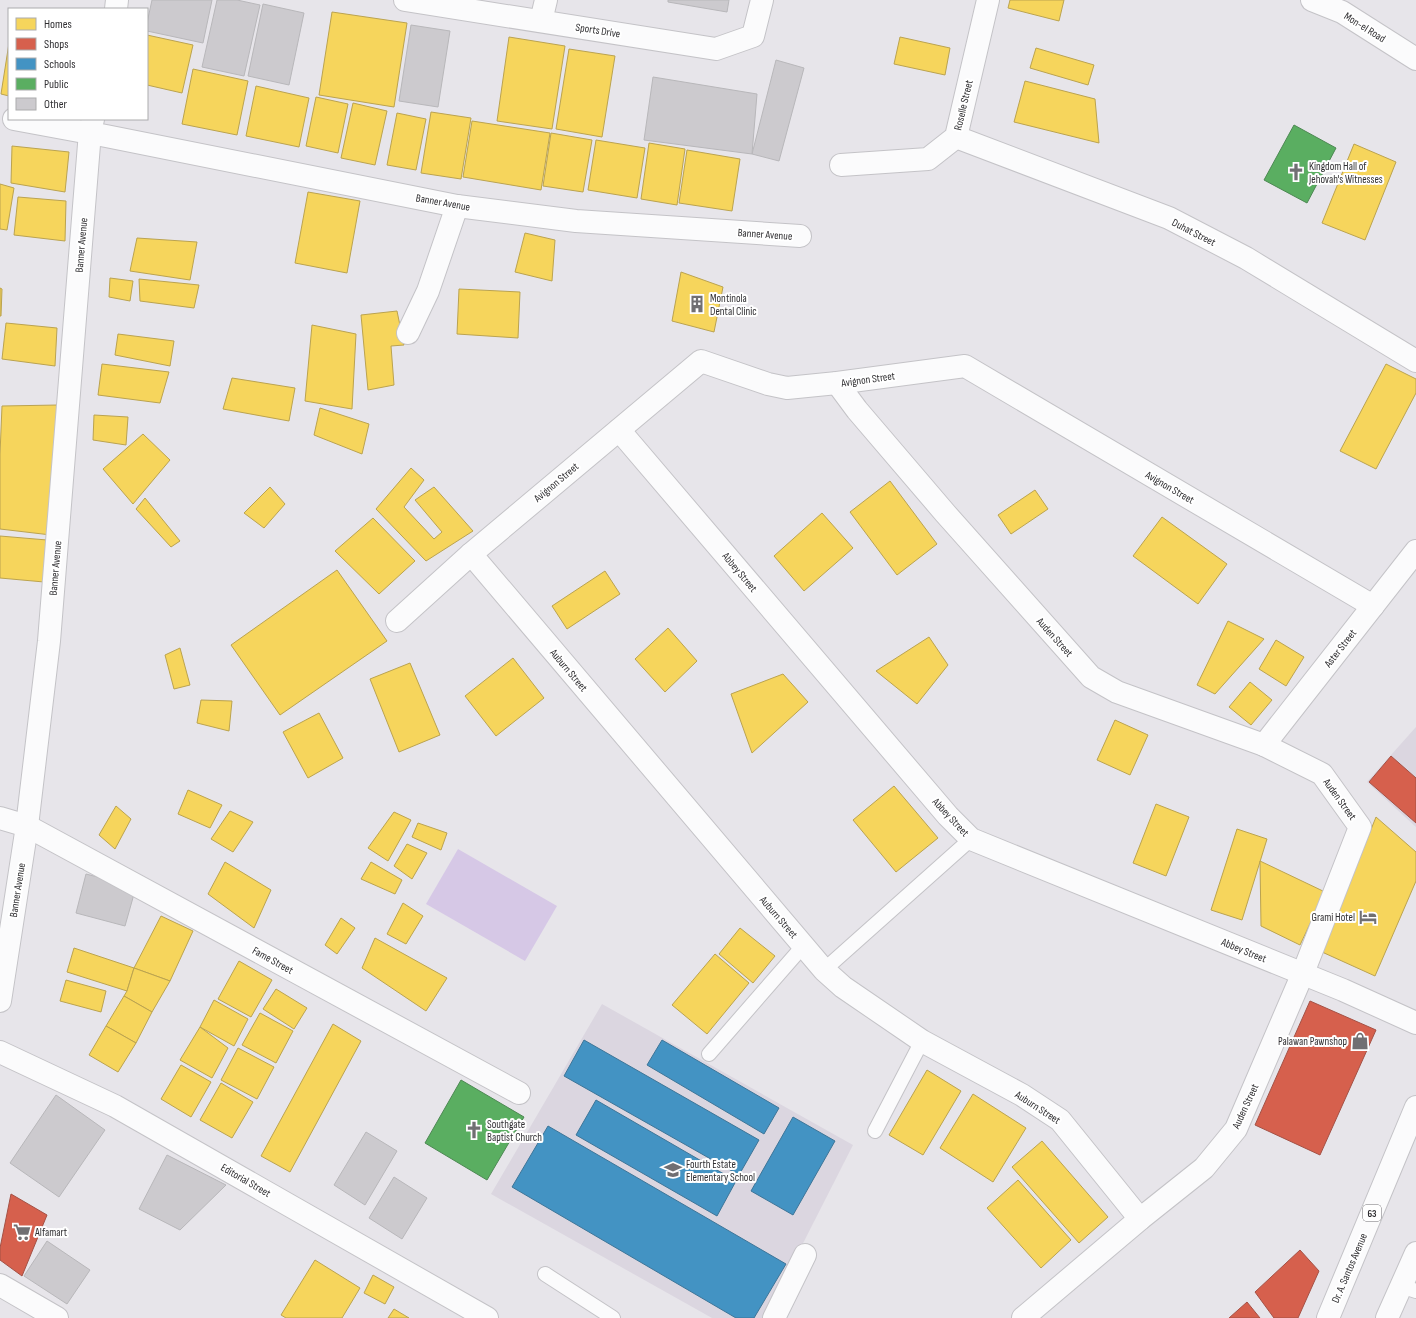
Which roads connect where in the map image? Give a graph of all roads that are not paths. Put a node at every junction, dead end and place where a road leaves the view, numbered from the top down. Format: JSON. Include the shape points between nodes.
{"nodes":[{"id":1,"x":405,"y":0,"type":"edge"},
{"id":2,"x":546,"y":0,"type":"edge"},
{"id":3,"x":762,"y":0,"type":"edge"},
{"id":4,"x":988,"y":0,"type":"edge"},
{"id":5,"x":1312,"y":0,"type":"edge"},
{"id":6,"x":1345,"y":6,"type":"edge"},
{"id":7,"x":541,"y":21,"type":"junction"},
{"id":8,"x":1416,"y":59,"type":"edge"},
{"id":9,"x":25,"y":120,"type":"edge"},
{"id":10,"x":91,"y":126,"type":"edge"},
{"id":11,"x":956,"y":137,"type":"junction"},
{"id":12,"x":842,"y":165,"type":"dead end"},
{"id":13,"x":457,"y":206,"type":"junction"},
{"id":14,"x":800,"y":236,"type":"dead end"},
{"id":15,"x":408,"y":333,"type":"dead end"},
{"id":16,"x":1416,"y":361,"type":"edge"},
{"id":17,"x":837,"y":383,"type":"junction"},
{"id":18,"x":619,"y":430,"type":"junction"},
{"id":19,"x":1416,"y":551,"type":"edge"},
{"id":20,"x":471,"y":554,"type":"junction"},
{"id":21,"x":1373,"y":606,"type":"junction"},
{"id":22,"x":397,"y":621,"type":"dead end"},
{"id":23,"x":1264,"y":745,"type":"junction"},
{"id":24,"x":0,"y":818,"type":"edge"},
{"id":25,"x":27,"y":826,"type":"junction"},
{"id":26,"x":971,"y":839,"type":"junction"},
{"id":27,"x":804,"y":945,"type":"junction"},
{"id":28,"x":824,"y":970,"type":"junction"},
{"id":29,"x":1303,"y":973,"type":"junction"},
{"id":30,"x":0,"y":1001,"type":"edge"},
{"id":31,"x":1416,"y":1023,"type":"edge"},
{"id":32,"x":922,"y":1041,"type":"junction"},
{"id":33,"x":0,"y":1052,"type":"edge"},
{"id":34,"x":709,"y":1054,"type":"dead end"},
{"id":35,"x":519,"y":1093,"type":"dead end"},
{"id":36,"x":1416,"y":1107,"type":"edge"},
{"id":37,"x":875,"y":1131,"type":"dead end"},
{"id":38,"x":1140,"y":1219,"type":"junction"},
{"id":39,"x":1416,"y":1253,"type":"edge"},
{"id":40,"x":805,"y":1255,"type":"dead end"},
{"id":41,"x":545,"y":1274,"type":"dead end"},
{"id":42,"x":0,"y":1285,"type":"edge"},
{"id":43,"x":1409,"y":1288,"type":"edge"},
{"id":44,"x":57,"y":1318,"type":"edge"},
{"id":45,"x":487,"y":1318,"type":"edge"},
{"id":46,"x":613,"y":1318,"type":"edge"},
{"id":47,"x":774,"y":1318,"type":"edge"},
{"id":48,"x":1023,"y":1318,"type":"edge"},
{"id":49,"x":1328,"y":1318,"type":"edge"},
{"id":50,"x":1387,"y":1318,"type":"edge"}],
"edges":[{"from":1,"to":7,"type":"street","name":"Sports Drive"},
{"from":2,"to":7,"type":"street"},
{"from":3,"to":7,"type":"street","name":"Sports Drive","via":[[753,36],[716,49]]},
{"from":4,"to":11,"type":"street","name":"Roselle Street"},
{"from":5,"to":6,"type":"street","name":"Mon-el Road"},
{"from":6,"to":8,"type":"street","name":"Mon-el Road"},
{"from":9,"to":10,"type":"street","name":"Banner Avenue"},
{"from":10,"to":13,"type":"street","name":"Banner Avenue"},
{"from":10,"to":25,"type":"street","name":"Banner Avenue","via":[[49,641]]},
{"from":11,"to":12,"type":"street","name":"Roselle Street","via":[[928,159]]},
{"from":11,"to":16,"type":"street","name":"Duhat Street","via":[[1169,218],[1246,258]]},
{"from":13,"to":14,"type":"street","name":"Banner Avenue","via":[[576,221]]},
{"from":13,"to":15,"type":"street","via":[[428,291]]},
{"from":17,"to":18,"type":"street","name":"Avignon Street","via":[[787,388],[702,361]]},
{"from":17,"to":21,"type":"street","name":"Avignon Street","via":[[965,366]]},
{"from":17,"to":23,"type":"street","name":"Auden Street","via":[[940,507],[1090,677],[1117,692]]},
{"from":18,"to":20,"type":"street","name":"Avignon Street"},
{"from":18,"to":26,"type":"street","name":"Abbey Street","via":[[943,810]]},
{"from":19,"to":21,"type":"street","name":"Aster Street"},
{"from":20,"to":22,"type":"street","name":"Avignon Street"},
{"from":20,"to":27,"type":"street","name":"Auburn Street","via":[[722,852]]},
{"from":21,"to":23,"type":"street","name":"Aster Street"},
{"from":23,"to":29,"type":"street","name":"Auden Street","via":[[1322,774],[1360,827]]},
{"from":24,"to":25,"type":"street","name":"Fame Street"},
{"from":25,"to":30,"type":"street","name":"Banner Avenue"},
{"from":25,"to":35,"type":"street","name":"Fame Street"},
{"from":26,"to":28,"type":"lane"},
{"from":26,"to":29,"type":"street","name":"Abbey Street"},
{"from":27,"to":28,"type":"street","name":"Auburn Street"},
{"from":27,"to":34,"type":"lane"},
{"from":28,"to":32,"type":"street","name":"Auburn Street","via":[[843,987]]},
{"from":29,"to":31,"type":"street","name":"Abbey Street"},
{"from":29,"to":38,"type":"street","name":"Auden Street","via":[[1236,1129],[1204,1168]]},
{"from":32,"to":37,"type":"lane"},
{"from":32,"to":38,"type":"street","name":"Auburn Street","via":[[1060,1120]]},
{"from":33,"to":45,"type":"street","name":"Editorial Street","via":[[115,1106]]},
{"from":36,"to":49,"type":"street","name":"Dr. A. Santos Avenue","number":"63"},
{"from":38,"to":48,"type":"street","name":"Auden Street"},
{"from":39,"to":43,"type":"street"},
{"from":40,"to":47,"type":"street"},
{"from":41,"to":46,"type":"lane"},
{"from":42,"to":44,"type":"street"},
{"from":43,"to":50,"type":"street"}]}
